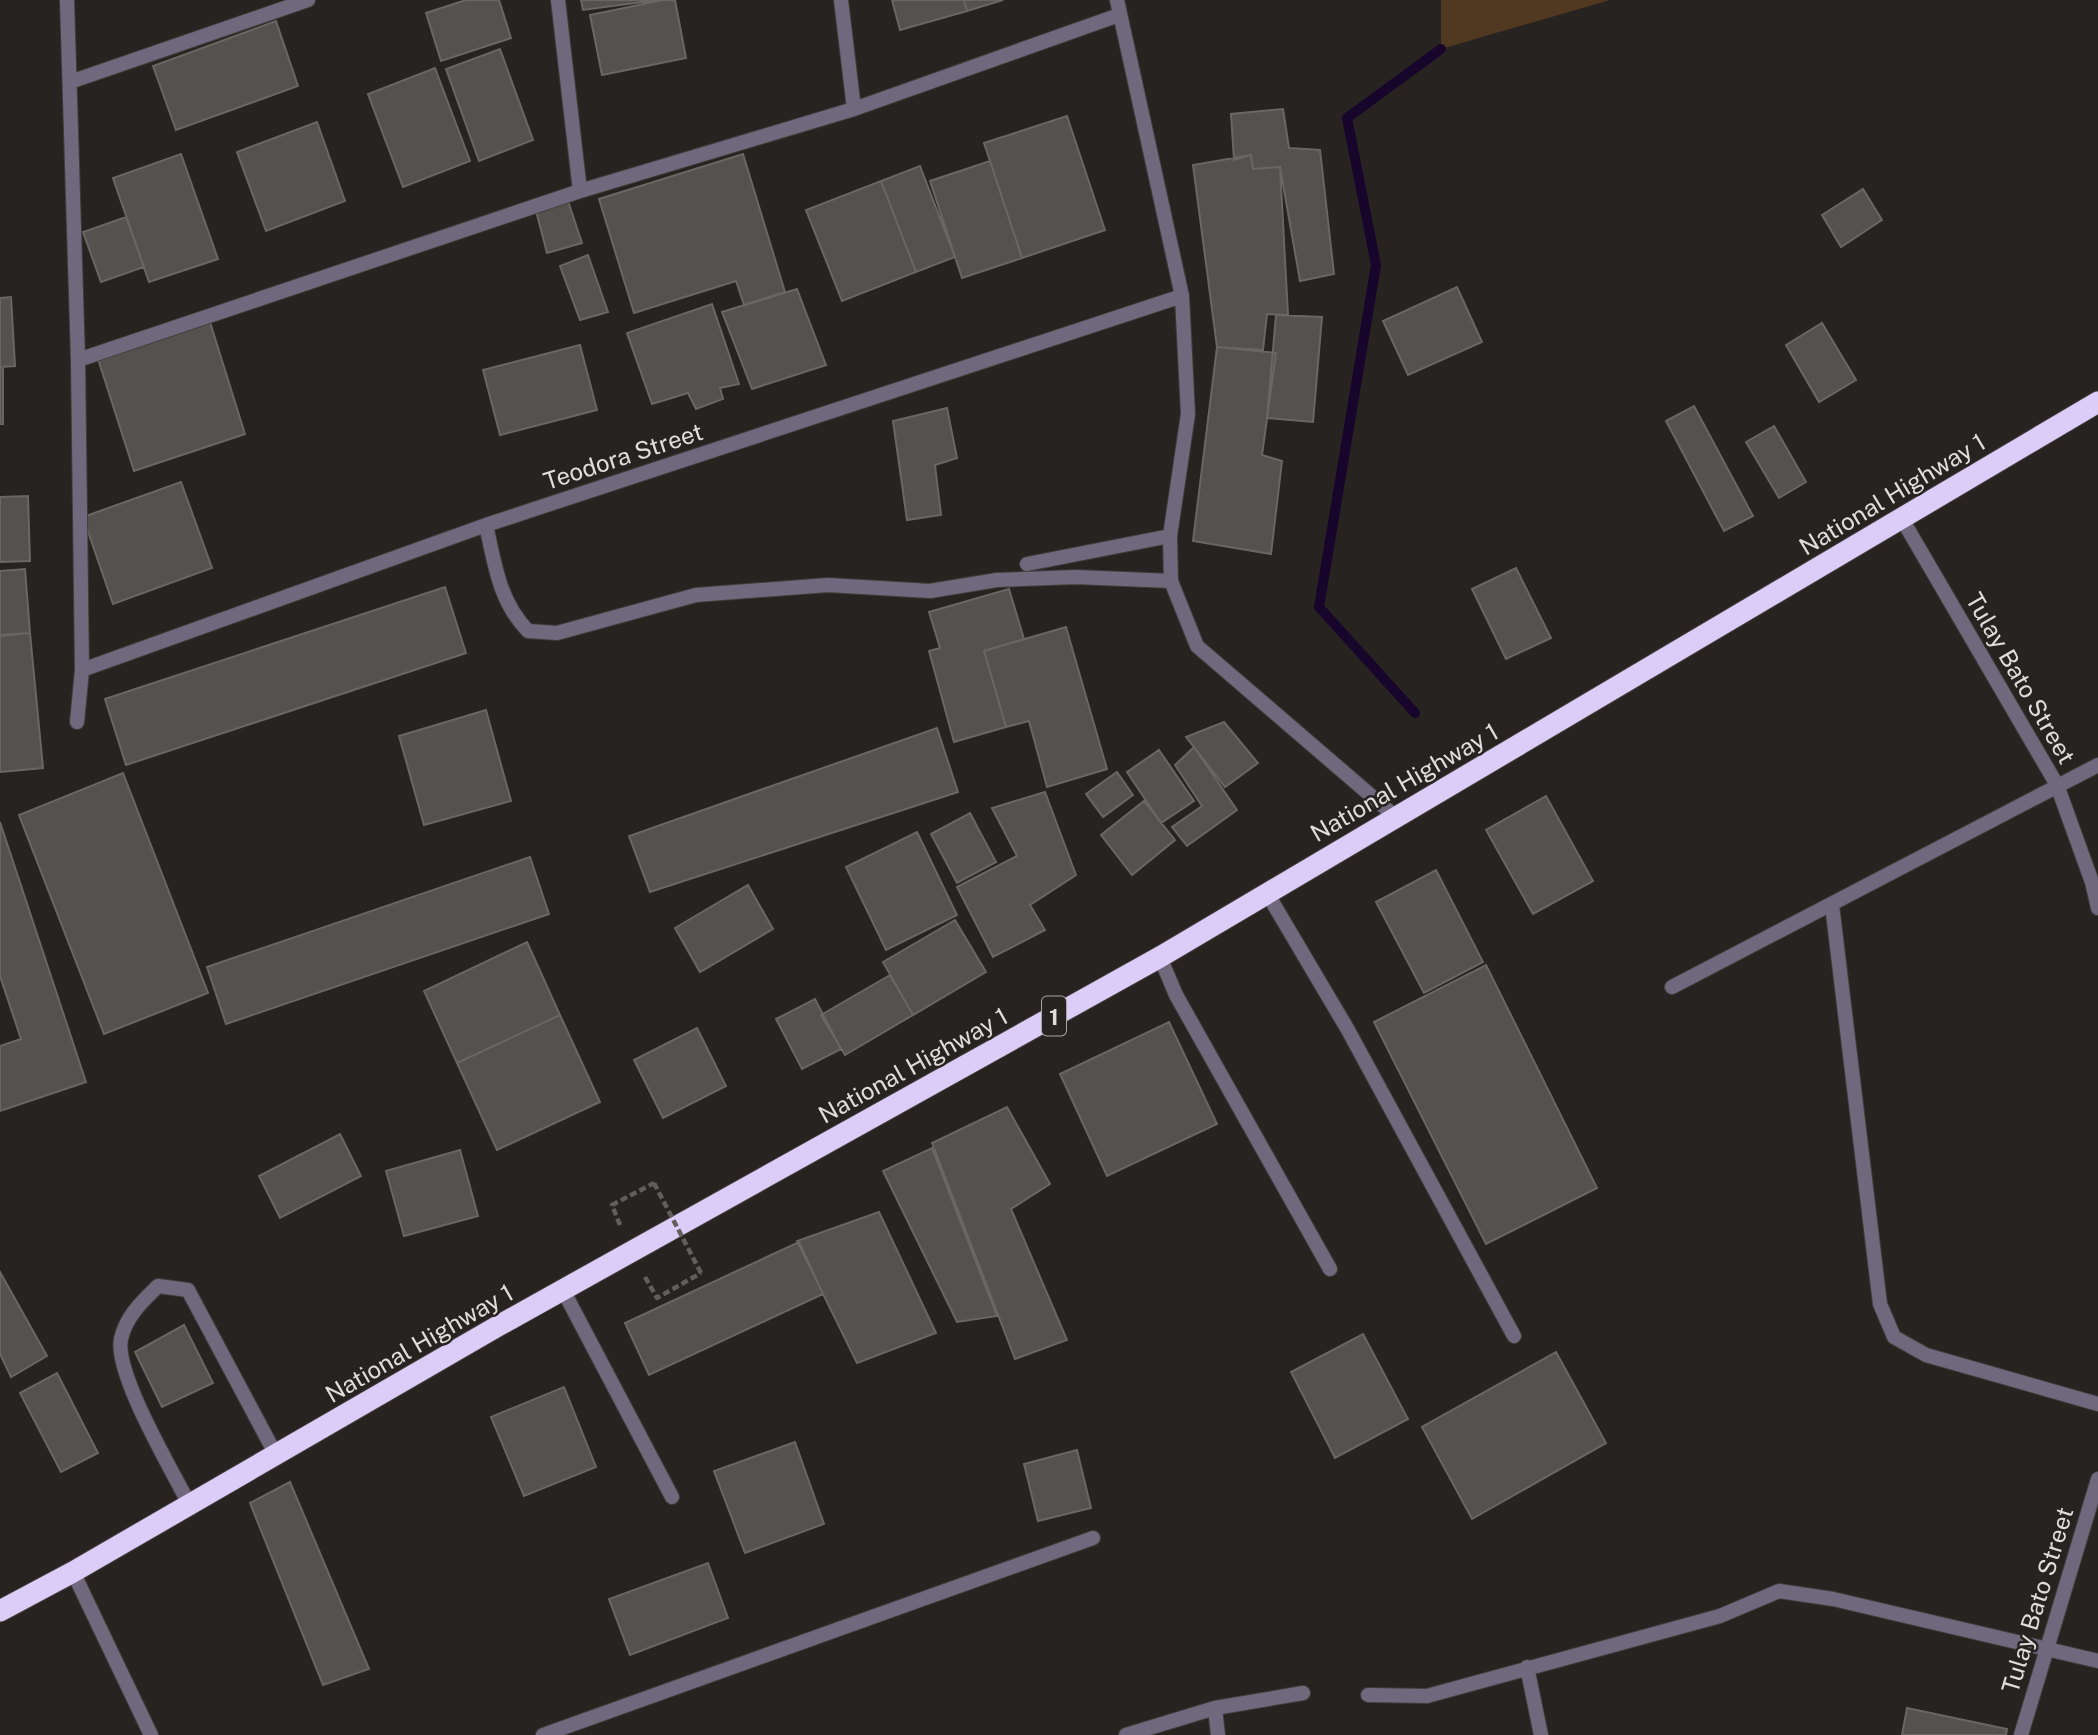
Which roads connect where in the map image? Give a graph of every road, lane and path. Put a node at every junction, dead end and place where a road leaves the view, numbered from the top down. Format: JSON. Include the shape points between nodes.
{"nodes":[{"id":1,"x":67,"y":0,"type":"edge"},
{"id":2,"x":308,"y":0,"type":"edge"},
{"id":3,"x":558,"y":0,"type":"edge"},
{"id":4,"x":841,"y":0,"type":"edge"},
{"id":5,"x":1118,"y":7,"type":"edge"},
{"id":6,"x":70,"y":82,"type":"junction"},
{"id":7,"x":855,"y":109,"type":"junction"},
{"id":8,"x":580,"y":191,"type":"junction"},
{"id":9,"x":1182,"y":296,"type":"junction"},
{"id":10,"x":78,"y":360,"type":"junction"},
{"id":11,"x":2098,"y":402,"type":"edge"},
{"id":12,"x":1902,"y":519,"type":"junction"},
{"id":13,"x":486,"y":525,"type":"junction"},
{"id":14,"x":1170,"y":536,"type":"junction"},
{"id":15,"x":1027,"y":564,"type":"dead end"},
{"id":16,"x":1171,"y":581,"type":"junction"},
{"id":17,"x":82,"y":670,"type":"junction"},
{"id":18,"x":77,"y":722,"type":"dead end"},
{"id":19,"x":2098,"y":765,"type":"edge"},
{"id":20,"x":2057,"y":785,"type":"junction"},
{"id":21,"x":1396,"y":818,"type":"junction"},
{"id":22,"x":1267,"y":893,"type":"junction"},
{"id":23,"x":1832,"y":905,"type":"junction"},
{"id":24,"x":2098,"y":908,"type":"edge"},
{"id":25,"x":1160,"y":957,"type":"junction"},
{"id":26,"x":1672,"y":988,"type":"dead end"},
{"id":27,"x":612,"y":1205,"type":"dead end"},
{"id":28,"x":1329,"y":1269,"type":"dead end"},
{"id":29,"x":564,"y":1292,"type":"junction"},
{"id":30,"x":657,"y":1298,"type":"dead end"},
{"id":31,"x":1514,"y":1336,"type":"dead end"},
{"id":32,"x":2098,"y":1404,"type":"edge"},
{"id":33,"x":276,"y":1455,"type":"junction"},
{"id":34,"x":2098,"y":1479,"type":"edge"},
{"id":35,"x":672,"y":1497,"type":"dead end"},
{"id":36,"x":189,"y":1504,"type":"junction"},
{"id":37,"x":1093,"y":1538,"type":"dead end"},
{"id":38,"x":73,"y":1572,"type":"junction"},
{"id":39,"x":0,"y":1611,"type":"edge"},
{"id":40,"x":2046,"y":1647,"type":"junction"},
{"id":41,"x":2098,"y":1661,"type":"edge"},
{"id":42,"x":1527,"y":1667,"type":"junction"},
{"id":43,"x":1303,"y":1693,"type":"dead end"},
{"id":44,"x":1368,"y":1695,"type":"dead end"},
{"id":45,"x":1215,"y":1708,"type":"junction"},
{"id":46,"x":151,"y":1735,"type":"edge"},
{"id":47,"x":543,"y":1735,"type":"edge"},
{"id":48,"x":1126,"y":1735,"type":"edge"},
{"id":49,"x":1218,"y":1735,"type":"edge"},
{"id":50,"x":1541,"y":1735,"type":"edge"},
{"id":51,"x":2021,"y":1735,"type":"edge"}],
"edges":[{"from":1,"to":6,"type":"street"},
{"from":2,"to":6,"type":"street"},
{"from":3,"to":8,"type":"street"},
{"from":4,"to":7,"type":"street"},
{"from":5,"to":7,"type":"street"},
{"from":5,"to":9,"type":"street"},
{"from":6,"to":10,"type":"street"},
{"from":7,"to":8,"type":"street"},
{"from":8,"to":10,"type":"street"},
{"from":9,"to":13,"type":"street","name":"Teodora Street"},
{"from":9,"to":14,"type":"street","via":[[1188,415]]},
{"from":10,"to":17,"type":"street"},
{"from":11,"to":12,"type":"highway","name":"National Highway 1","number":"1"},
{"from":12,"to":20,"type":"street","name":"Tulay Bato Street"},
{"from":12,"to":21,"type":"highway","name":"National Highway 1","number":"1"},
{"from":13,"to":16,"type":"street","via":[[501,591],[528,631],[557,632],[696,596],[815,586],[930,591],[1023,579]]},
{"from":13,"to":17,"type":"street","name":"Teodora Street"},
{"from":14,"to":15,"type":"street"},
{"from":14,"to":16,"type":"street"},
{"from":16,"to":21,"type":"street","via":[[1197,646]]},
{"from":17,"to":18,"type":"street"},
{"from":19,"to":20,"type":"street"},
{"from":20,"to":23,"type":"street"},
{"from":20,"to":24,"type":"street","name":"Tulay Bato Street"},
{"from":21,"to":22,"type":"highway","name":"National Highway 1","number":"1"},
{"from":22,"to":25,"type":"highway","name":"National Highway 1","number":"1"},
{"from":22,"to":31,"type":"street","via":[[1348,1030]]},
{"from":23,"to":26,"type":"street"},
{"from":23,"to":32,"type":"street","via":[[1880,1304],[1894,1337],[1926,1355]]},
{"from":25,"to":28,"type":"street","via":[[1176,995]]},
{"from":25,"to":29,"type":"highway","name":"National Highway 1","number":"1"},
{"from":27,"to":30,"type":"path","bridge":true,"via":[[654,1183],[702,1273]]},
{"from":29,"to":33,"type":"highway","name":"National Highway 1","number":"1"},
{"from":29,"to":35,"type":"street"},
{"from":33,"to":36,"type":"highway","name":"National Highway 1","number":"1"},
{"from":33,"to":36,"type":"street","via":[[188,1290],[158,1286],[131,1314],[121,1341],[128,1382]]},
{"from":34,"to":40,"type":"street","name":"Tulay Bato Street"},
{"from":36,"to":38,"type":"highway","name":"National Highway 1","number":"1"},
{"from":37,"to":47,"type":"street"},
{"from":38,"to":39,"type":"highway","name":"National Highway 1","number":"1"},
{"from":38,"to":46,"type":"street"},
{"from":40,"to":41,"type":"street"},
{"from":40,"to":42,"type":"street","via":[[1779,1591],[1720,1616]]},
{"from":40,"to":51,"type":"street","name":"Tulay Bato Street"},
{"from":42,"to":44,"type":"street","via":[[1427,1696]]},
{"from":42,"to":50,"type":"street"},
{"from":43,"to":45,"type":"street"},
{"from":45,"to":48,"type":"street"},
{"from":45,"to":49,"type":"street"}]}
